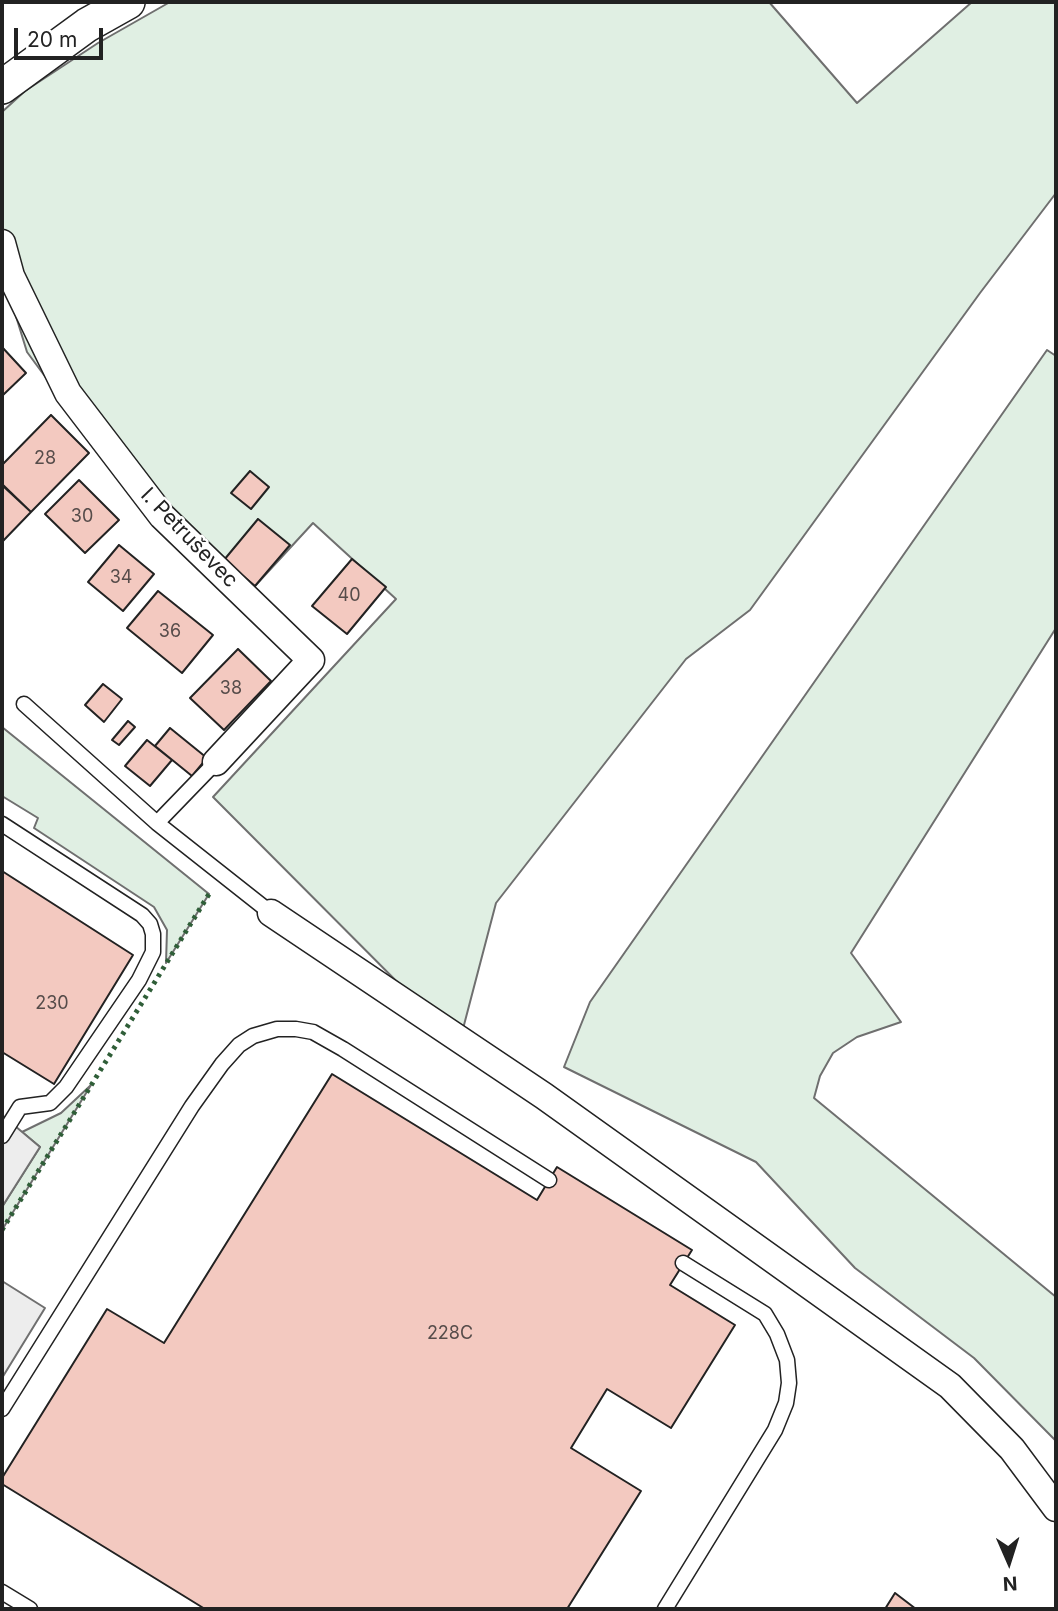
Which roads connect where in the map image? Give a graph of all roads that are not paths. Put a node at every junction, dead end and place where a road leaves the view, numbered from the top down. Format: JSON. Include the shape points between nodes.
{"nodes":[{"id":1,"x":128,"y":2,"type":"edge"},
{"id":2,"x":2,"y":86,"type":"edge"},
{"id":3,"x":2,"y":243,"type":"edge"},
{"id":4,"x":24,"y":704,"type":"dead end"},
{"id":5,"x":216,"y":762,"type":"joint"},
{"id":6,"x":157,"y":823,"type":"junction"},
{"id":7,"x":2,"y":824,"type":"edge"},
{"id":8,"x":271,"y":913,"type":"joint"},
{"id":9,"x":2,"y":1136,"type":"edge"},
{"id":10,"x":549,"y":1180,"type":"dead end"},
{"id":11,"x":683,"y":1263,"type":"dead end"},
{"id":12,"x":2,"y":1409,"type":"edge"},
{"id":13,"x":1056,"y":1508,"type":"edge"},
{"id":14,"x":2,"y":1592,"type":"edge"},
{"id":15,"x":30,"y":1609,"type":"edge"},
{"id":16,"x":665,"y":1609,"type":"edge"}],
"edges":[{"from":1,"to":2,"type":"street","via":[[87,25]]},
{"from":3,"to":5,"type":"street","name":"I. Petruševec","via":[[10,276],[68,393],[162,516],[311,660]]},
{"from":4,"to":6,"type":"lane"},
{"from":5,"to":6,"type":"lane"},
{"from":6,"to":8,"type":"lane"},
{"from":7,"to":9,"type":"lane","via":[[142,915],[153,934],[153,952],[139,980],[66,1087],[50,1102],[20,1107]]},
{"from":8,"to":13,"type":"street","via":[[544,1096],[950,1386],[1012,1449]]},
{"from":10,"to":12,"type":"lane","via":[[313,1032],[277,1029],[253,1036],[239,1045],[191,1105]]},
{"from":11,"to":16,"type":"lane","via":[[765,1314],[783,1351],[789,1383],[775,1430]]},
{"from":14,"to":15,"type":"lane"}]}
